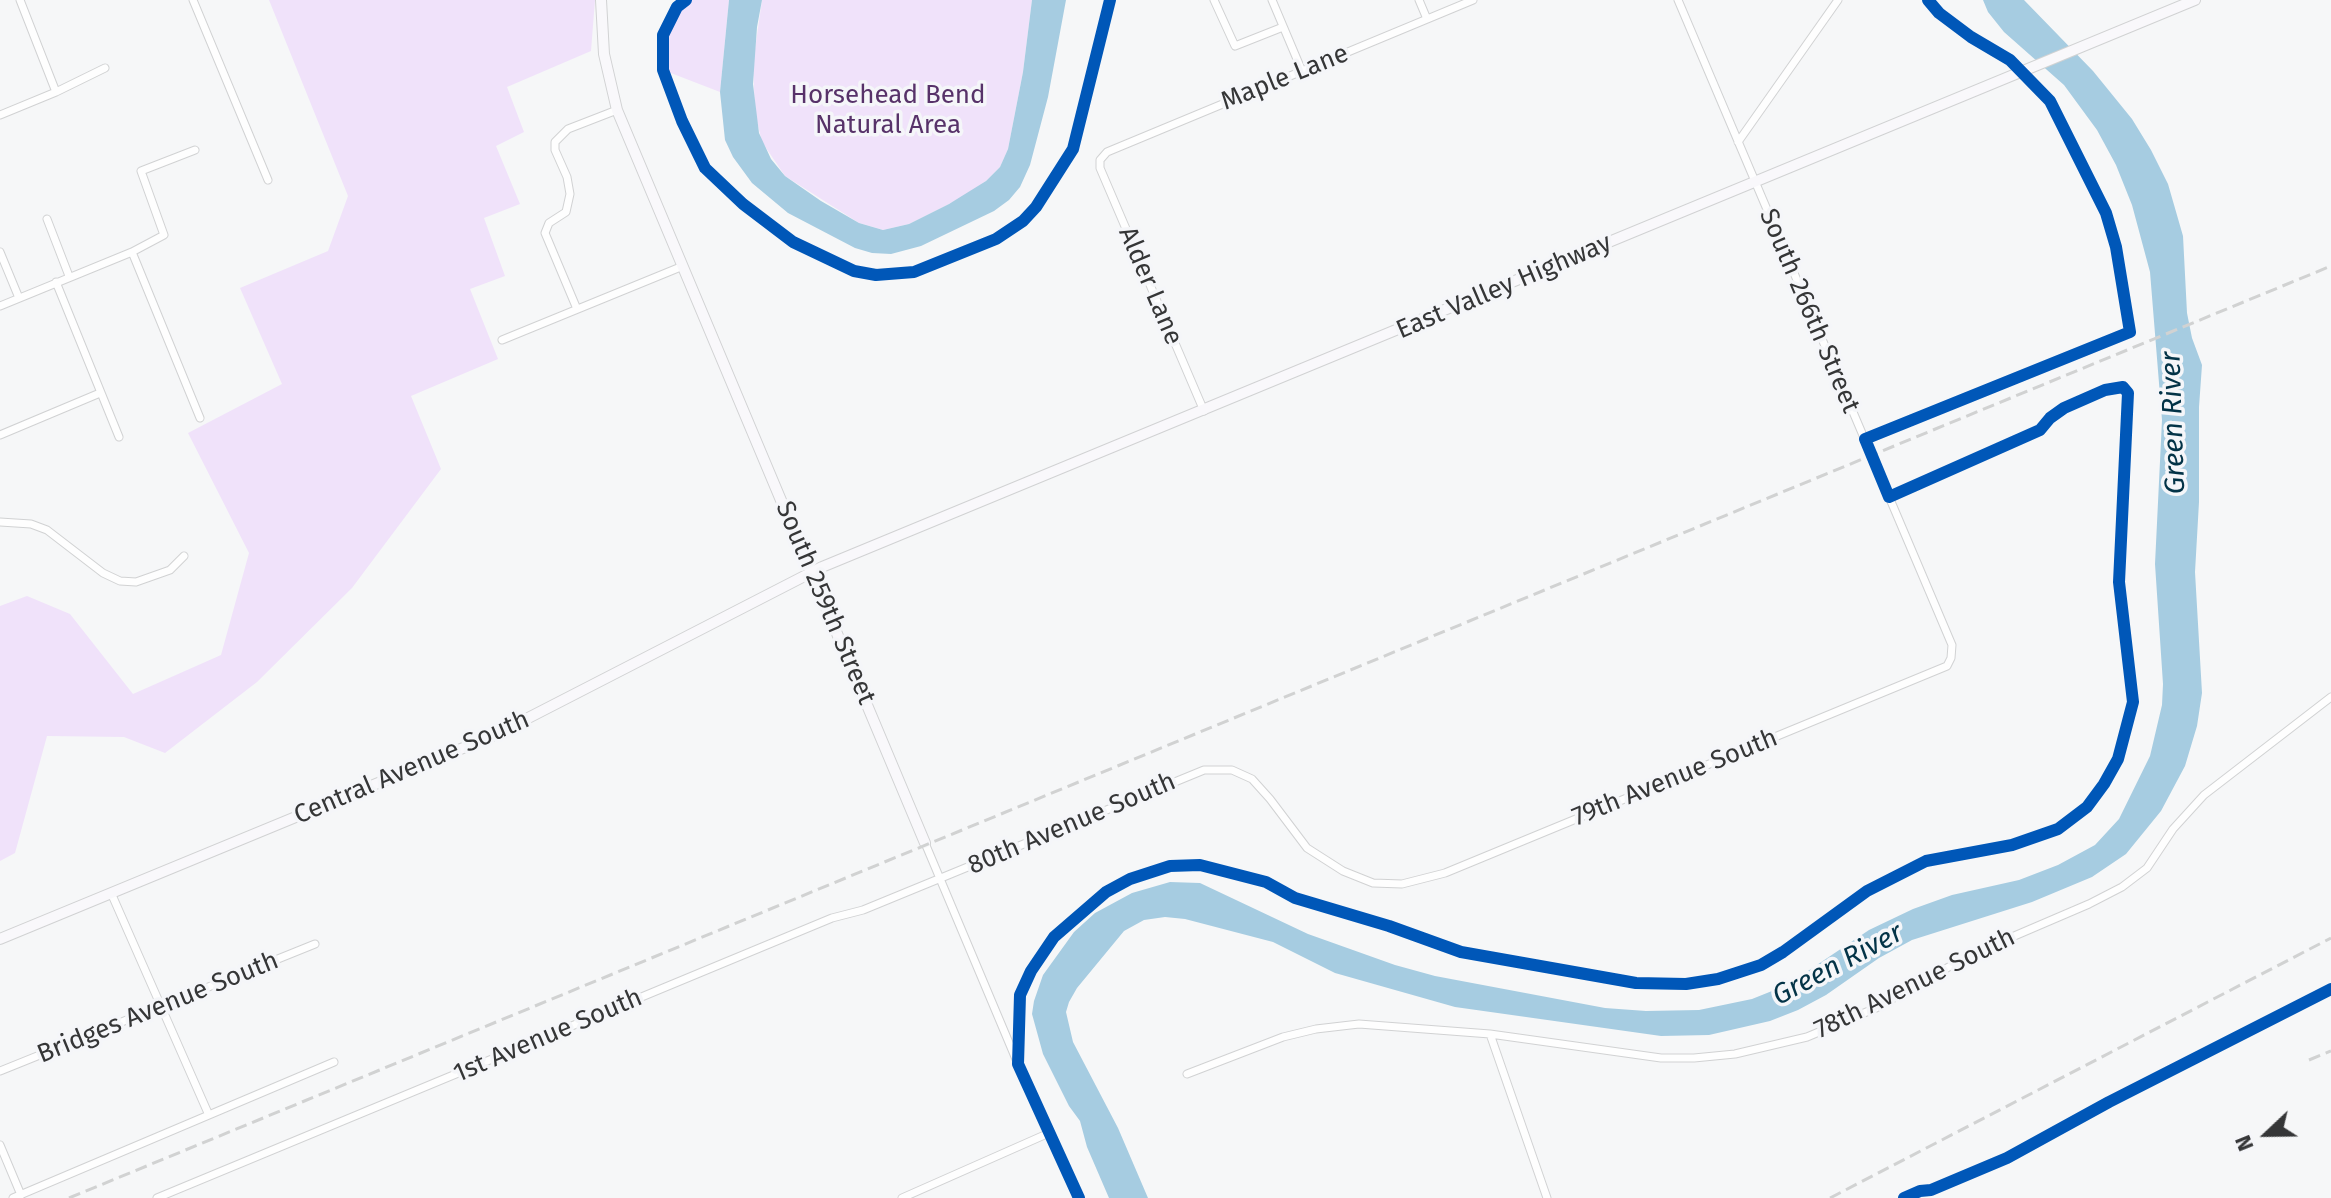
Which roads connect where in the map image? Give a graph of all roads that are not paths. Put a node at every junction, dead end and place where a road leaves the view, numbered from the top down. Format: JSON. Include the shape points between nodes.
{"nodes":[{"id":1,"x":20,"y":0,"type":"edge"},
{"id":2,"x":193,"y":0,"type":"edge"},
{"id":3,"x":601,"y":0,"type":"edge"},
{"id":4,"x":1214,"y":0,"type":"edge"},
{"id":5,"x":1272,"y":0,"type":"edge"},
{"id":6,"x":1419,"y":0,"type":"edge"},
{"id":7,"x":1473,"y":0,"type":"edge"},
{"id":8,"x":1678,"y":0,"type":"edge"},
{"id":9,"x":1838,"y":0,"type":"edge"},
{"id":10,"x":2195,"y":0,"type":"edge"},
{"id":11,"x":1427,"y":19,"type":"junction"},
{"id":12,"x":1283,"y":27,"type":"junction"},
{"id":13,"x":105,"y":68,"type":"dead end"},
{"id":14,"x":1302,"y":71,"type":"junction"},
{"id":15,"x":56,"y":92,"type":"junction"},
{"id":16,"x":617,"y":110,"type":"junction"},
{"id":17,"x":0,"y":115,"type":"edge"},
{"id":18,"x":1738,"y":142,"type":"junction"},
{"id":19,"x":195,"y":150,"type":"dead end"},
{"id":20,"x":1100,"y":160,"type":"joint"},
{"id":21,"x":268,"y":180,"type":"dead end"},
{"id":22,"x":1754,"y":183,"type":"junction"},
{"id":23,"x":47,"y":219,"type":"dead end"},
{"id":24,"x":0,"y":252,"type":"edge"},
{"id":25,"x":132,"y":252,"type":"junction"},
{"id":26,"x":683,"y":266,"type":"junction"},
{"id":27,"x":69,"y":276,"type":"junction"},
{"id":28,"x":56,"y":282,"type":"junction"},
{"id":29,"x":19,"y":298,"type":"junction"},
{"id":30,"x":0,"y":306,"type":"edge"},
{"id":31,"x":577,"y":309,"type":"junction"},
{"id":32,"x":502,"y":340,"type":"dead end"},
{"id":33,"x":100,"y":393,"type":"junction"},
{"id":34,"x":1204,"y":411,"type":"junction"},
{"id":35,"x":200,"y":418,"type":"dead end"},
{"id":36,"x":0,"y":435,"type":"edge"},
{"id":37,"x":119,"y":437,"type":"dead end"},
{"id":38,"x":0,"y":522,"type":"edge"},
{"id":39,"x":184,"y":556,"type":"dead end"},
{"id":40,"x":812,"y":572,"type":"junction"},
{"id":41,"x":1947,"y":666,"type":"joint"},
{"id":42,"x":2331,"y":697,"type":"edge"},
{"id":43,"x":1204,"y":770,"type":"joint"},
{"id":44,"x":925,"y":843,"type":"joint"},
{"id":45,"x":940,"y":879,"type":"junction"},
{"id":46,"x":112,"y":895,"type":"junction"},
{"id":47,"x":0,"y":939,"type":"edge"},
{"id":48,"x":315,"y":944,"type":"dead end"},
{"id":49,"x":162,"y":1007,"type":"junction"},
{"id":50,"x":1490,"y":1034,"type":"junction"},
{"id":51,"x":334,"y":1062,"type":"dead end"},
{"id":52,"x":0,"y":1071,"type":"edge"},
{"id":53,"x":1187,"y":1074,"type":"dead end"},
{"id":54,"x":208,"y":1113,"type":"junction"},
{"id":55,"x":1049,"y":1133,"type":"junction"},
{"id":56,"x":0,"y":1145,"type":"edge"},
{"id":57,"x":17,"y":1196,"type":"edge"},
{"id":58,"x":157,"y":1198,"type":"edge"},
{"id":59,"x":902,"y":1198,"type":"edge"},
{"id":60,"x":1079,"y":1198,"type":"edge"},
{"id":61,"x":1547,"y":1198,"type":"edge"}],
"edges":[{"from":1,"to":15,"type":"street"},
{"from":2,"to":21,"type":"street"},
{"from":3,"to":16,"type":"main road","name":"South 259th Street","via":[[604,54]]},
{"from":4,"to":12,"type":"street","via":[[1235,46]]},
{"from":5,"to":12,"type":"street"},
{"from":6,"to":11,"type":"street"},
{"from":7,"to":11,"type":"street","name":"Maple Lane"},
{"from":8,"to":18,"type":"street","name":"South 266th Street"},
{"from":9,"to":18,"type":"street"},
{"from":10,"to":22,"type":"main road","name":"East Valley Highway"},
{"from":11,"to":14,"type":"street","name":"Maple Lane"},
{"from":12,"to":14,"type":"street"},
{"from":13,"to":15,"type":"street"},
{"from":14,"to":20,"type":"street","name":"Maple Lane","via":[[1107,152]]},
{"from":15,"to":17,"type":"street"},
{"from":16,"to":26,"type":"main road","name":"South 259th Street"},
{"from":16,"to":31,"type":"street","via":[[563,132],[555,142],[570,194],[566,212],[545,233]]},
{"from":18,"to":22,"type":"street","name":"South 266th Street"},
{"from":19,"to":25,"type":"street","via":[[141,171],[164,235]]},
{"from":20,"to":34,"type":"street","name":"Alder Lane"},
{"from":22,"to":34,"type":"main road","name":"East Valley Highway"},
{"from":22,"to":41,"type":"street","name":"South 266th Street","via":[[1952,645]]},
{"from":23,"to":27,"type":"street"},
{"from":24,"to":29,"type":"street"},
{"from":25,"to":27,"type":"street"},
{"from":25,"to":35,"type":"street"},
{"from":26,"to":31,"type":"street"},
{"from":26,"to":40,"type":"main road","name":"South 259th Street"},
{"from":27,"to":28,"type":"street"},
{"from":28,"to":29,"type":"street"},
{"from":28,"to":33,"type":"street"},
{"from":29,"to":30,"type":"street"},
{"from":31,"to":32,"type":"street"},
{"from":33,"to":36,"type":"street"},
{"from":33,"to":37,"type":"street"},
{"from":34,"to":40,"type":"main road","name":"East Valley Highway"},
{"from":38,"to":39,"type":"street","via":[[47,530],[120,581],[136,582],[170,570]]},
{"from":40,"to":44,"type":"main road","name":"South 259th Street"},
{"from":40,"to":46,"type":"main road","name":"Central Avenue South","via":[[497,734]]},
{"from":41,"to":43,"type":"street","name":"79th Avenue South","via":[[1459,867],[1402,884],[1373,883],[1343,871],[1307,848],[1252,779],[1232,770]]},
{"from":42,"to":50,"type":"street","name":"78th Avenue South","via":[[2204,795],[2147,868],[2122,887],[1970,955],[1831,1028],[1759,1050],[1694,1058],[1625,1054]]},
{"from":43,"to":45,"type":"street","name":"80th Avenue South"},
{"from":44,"to":45,"type":"street","name":"South 259th Street"},
{"from":45,"to":55,"type":"street","name":"South 259th Street"},
{"from":45,"to":58,"type":"street","name":"1st Avenue South","via":[[832,918]]},
{"from":46,"to":47,"type":"main road","name":"Central Avenue South"},
{"from":46,"to":49,"type":"street"},
{"from":48,"to":49,"type":"street","name":"Bridges Avenue South"},
{"from":49,"to":52,"type":"street","name":"Bridges Avenue South"},
{"from":49,"to":54,"type":"street"},
{"from":50,"to":53,"type":"street","name":"78th Avenue South","via":[[1400,1025],[1337,1026],[1283,1037]]},
{"from":50,"to":61,"type":"street"},
{"from":51,"to":54,"type":"street"},
{"from":54,"to":57,"type":"street"},
{"from":55,"to":59,"type":"street"},
{"from":55,"to":60,"type":"street","name":"South 259th Street"},
{"from":56,"to":57,"type":"street"}]}
